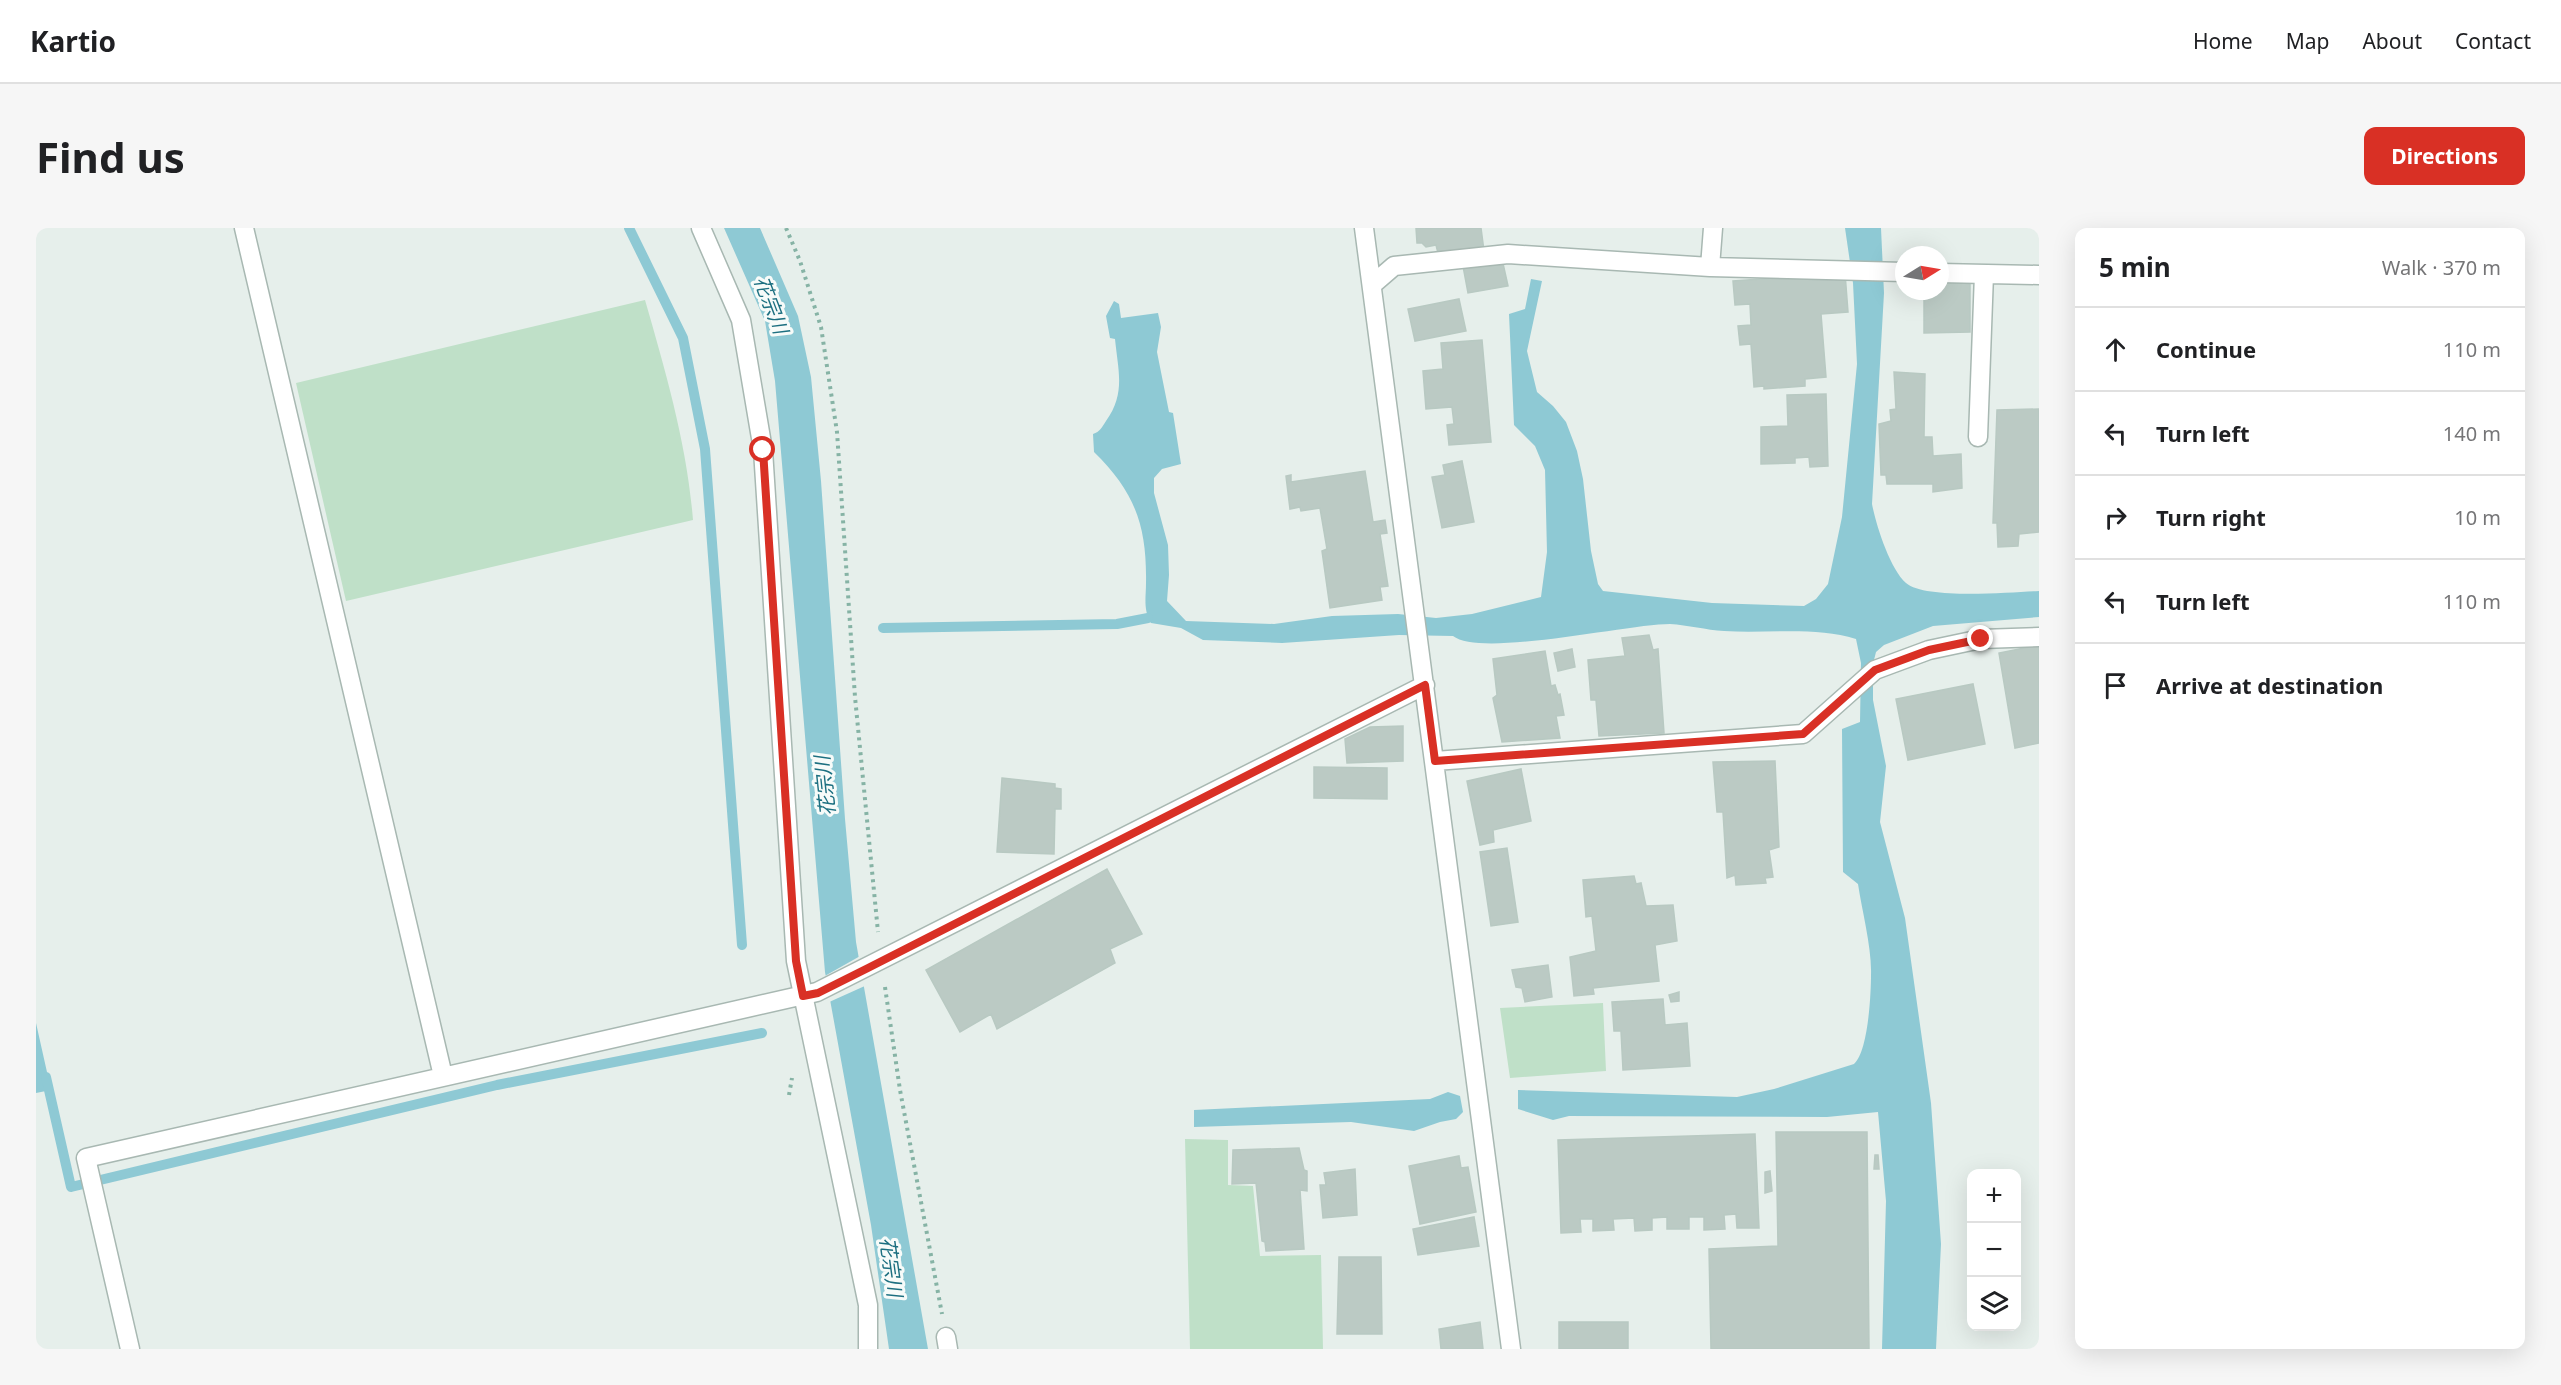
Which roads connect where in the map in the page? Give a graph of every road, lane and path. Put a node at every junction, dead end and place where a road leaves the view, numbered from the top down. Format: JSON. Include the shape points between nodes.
{"nodes":[{"id":1,"x":244,"y":228,"type":"edge"},
{"id":2,"x":701,"y":228,"type":"edge"},
{"id":3,"x":786,"y":228,"type":"edge"},
{"id":4,"x":1364,"y":228,"type":"edge"},
{"id":5,"x":1713,"y":228,"type":"edge"},
{"id":6,"x":1710,"y":267,"type":"junction"},
{"id":7,"x":1895,"y":272,"type":"edge"},
{"id":8,"x":1949,"y":273,"type":"edge"},
{"id":9,"x":1984,"y":274,"type":"junction"},
{"id":10,"x":2039,"y":275,"type":"edge"},
{"id":11,"x":1372,"y":285,"type":"junction"},
{"id":12,"x":1977,"y":437,"type":"dead end"},
{"id":13,"x":2039,"y":637,"type":"edge"},
{"id":14,"x":1425,"y":685,"type":"junction"},
{"id":15,"x":1435,"y":761,"type":"junction"},
{"id":16,"x":875,"y":965,"type":"junction"},
{"id":17,"x":810,"y":994,"type":"junction"},
{"id":18,"x":443,"y":1076,"type":"junction"},
{"id":19,"x":947,"y":1343,"type":"edge"},
{"id":20,"x":130,"y":1349,"type":"edge"},
{"id":21,"x":868,"y":1349,"type":"edge"},
{"id":22,"x":1511,"y":1349,"type":"edge"}],
"edges":[{"from":1,"to":18,"type":"street"},
{"from":2,"to":17,"type":"street","via":[[741,320],[763,450],[796,961]]},
{"from":3,"to":16,"type":"path","via":[[821,327],[837,432]]},
{"from":4,"to":11,"type":"street"},
{"from":5,"to":6,"type":"street"},
{"from":6,"to":7,"type":"street"},
{"from":6,"to":11,"type":"street","via":[[1508,254],[1394,266]]},
{"from":8,"to":9,"type":"street"},
{"from":9,"to":10,"type":"street"},
{"from":9,"to":12,"type":"street"},
{"from":11,"to":14,"type":"street"},
{"from":13,"to":15,"type":"street","via":[[1981,639],[1929,650],[1875,670],[1803,734]]},
{"from":14,"to":15,"type":"street"},
{"from":14,"to":16,"type":"street"},
{"from":15,"to":22,"type":"street"},
{"from":16,"to":17,"type":"street"},
{"from":16,"to":19,"type":"path"},
{"from":17,"to":18,"type":"street"},
{"from":17,"to":21,"type":"street","via":[[868,1305]]},
{"from":18,"to":20,"type":"street","via":[[86,1158]]}]}
